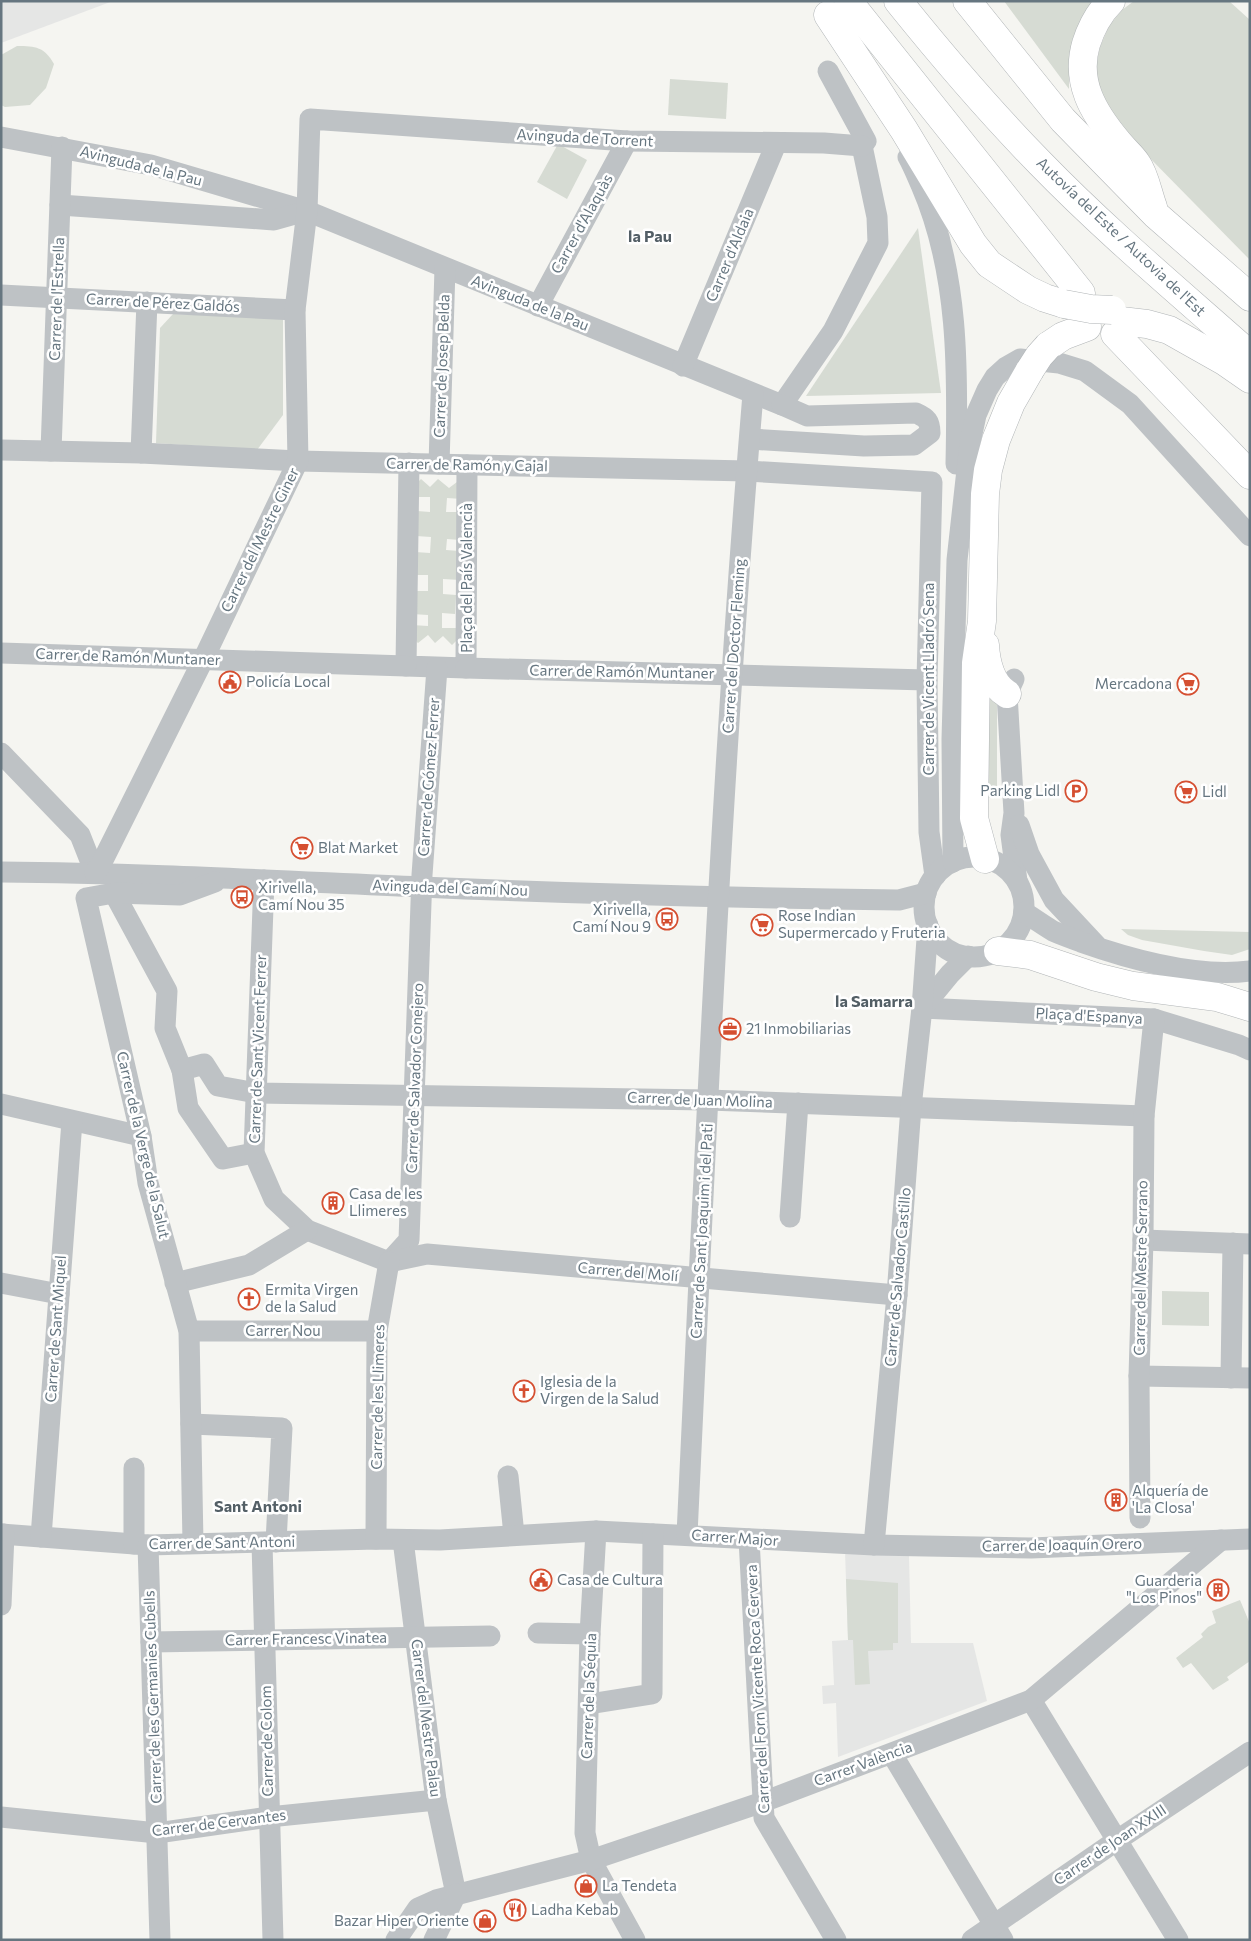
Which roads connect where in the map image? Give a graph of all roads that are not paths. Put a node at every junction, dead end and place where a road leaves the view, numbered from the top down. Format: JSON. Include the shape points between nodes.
{"nodes":[{"id":1,"x":898,"y":1,"type":"edge"},
{"id":2,"x":967,"y":1,"type":"edge"},
{"id":3,"x":1111,"y":1,"type":"edge"},
{"id":4,"x":832,"y":6,"type":"edge"},
{"id":5,"x":828,"y":71,"type":"dead end"},
{"id":6,"x":310,"y":118,"type":"joint"},
{"id":7,"x":1,"y":137,"type":"edge"},
{"id":8,"x":627,"y":142,"type":"junction"},
{"id":9,"x":776,"y":144,"type":"junction"},
{"id":10,"x":862,"y":146,"type":"junction"},
{"id":11,"x":62,"y":147,"type":"junction"},
{"id":12,"x":60,"y":206,"type":"junction"},
{"id":13,"x":307,"y":211,"type":"junction"},
{"id":14,"x":1156,"y":215,"type":"junction"},
{"id":15,"x":445,"y":268,"type":"junction"},
{"id":16,"x":1,"y":295,"type":"edge"},
{"id":17,"x":57,"y":297,"type":"junction"},
{"id":18,"x":1250,"y":297,"type":"edge"},
{"id":19,"x":1072,"y":298,"type":"junction"},
{"id":20,"x":147,"y":302,"type":"junction"},
{"id":21,"x":538,"y":306,"type":"junction"},
{"id":22,"x":295,"y":310,"type":"junction"},
{"id":23,"x":1116,"y":322,"type":"junction"},
{"id":24,"x":1237,"y":358,"type":"edge"},
{"id":25,"x":683,"y":366,"type":"junction"},
{"id":26,"x":1250,"y":379,"type":"edge"},
{"id":27,"x":753,"y":394,"type":"junction"},
{"id":28,"x":782,"y":405,"type":"junction"},
{"id":29,"x":750,"y":439,"type":"junction"},
{"id":30,"x":1,"y":450,"type":"edge"},
{"id":31,"x":51,"y":451,"type":"junction"},
{"id":32,"x":141,"y":453,"type":"junction"},
{"id":33,"x":298,"y":461,"type":"junction"},
{"id":34,"x":409,"y":463,"type":"junction"},
{"id":35,"x":439,"y":464,"type":"junction"},
{"id":36,"x":467,"y":465,"type":"junction"},
{"id":37,"x":747,"y":471,"type":"junction"},
{"id":38,"x":1250,"y":474,"type":"edge"},
{"id":39,"x":932,"y":482,"type":"joint"},
{"id":40,"x":1250,"y":536,"type":"edge"},
{"id":41,"x":958,"y":560,"type":"junction"},
{"id":42,"x":982,"y":621,"type":"junction"},
{"id":43,"x":1,"y":653,"type":"edge"},
{"id":44,"x":202,"y":660,"type":"junction"},
{"id":45,"x":406,"y":666,"type":"junction"},
{"id":46,"x":437,"y":668,"type":"junction"},
{"id":47,"x":466,"y":668,"type":"junction"},
{"id":48,"x":731,"y":674,"type":"junction"},
{"id":49,"x":927,"y":680,"type":"junction"},
{"id":50,"x":1010,"y":686,"type":"joint"},
{"id":51,"x":1,"y":753,"type":"edge"},
{"id":52,"x":1014,"y":814,"type":"junction"},
{"id":53,"x":985,"y":859,"type":"junction"},
{"id":54,"x":953,"y":862,"type":"junction"},
{"id":55,"x":1,"y":872,"type":"edge"},
{"id":56,"x":95,"y":873,"type":"junction"},
{"id":57,"x":224,"y":878,"type":"junction"},
{"id":58,"x":264,"y":880,"type":"junction"},
{"id":59,"x":1017,"y":881,"type":"junction"},
{"id":60,"x":931,"y":884,"type":"junction"},
{"id":61,"x":422,"y":887,"type":"junction"},
{"id":62,"x":114,"y":893,"type":"junction"},
{"id":63,"x":718,"y":897,"type":"junction"},
{"id":64,"x":899,"y":900,"type":"junction"},
{"id":65,"x":1024,"y":912,"type":"junction"},
{"id":66,"x":926,"y":921,"type":"junction"},
{"id":67,"x":1100,"y":949,"type":"junction"},
{"id":68,"x":998,"y":951,"type":"junction"},
{"id":69,"x":968,"y":956,"type":"junction"},
{"id":70,"x":1250,"y":971,"type":"edge"},
{"id":71,"x":1250,"y":1007,"type":"edge"},
{"id":72,"x":922,"y":1008,"type":"junction"},
{"id":73,"x":1154,"y":1019,"type":"junction"},
{"id":74,"x":1250,"y":1050,"type":"edge"},
{"id":75,"x":182,"y":1070,"type":"junction"},
{"id":76,"x":256,"y":1093,"type":"junction"},
{"id":77,"x":415,"y":1095,"type":"junction"},
{"id":78,"x":708,"y":1100,"type":"junction"},
{"id":79,"x":798,"y":1103,"type":"junction"},
{"id":80,"x":1,"y":1104,"type":"edge"},
{"id":81,"x":911,"y":1107,"type":"junction"},
{"id":82,"x":1144,"y":1116,"type":"junction"},
{"id":83,"x":72,"y":1121,"type":"junction"},
{"id":84,"x":141,"y":1136,"type":"junction"},
{"id":85,"x":254,"y":1153,"type":"junction"},
{"id":86,"x":790,"y":1217,"type":"dead end"},
{"id":87,"x":307,"y":1230,"type":"junction"},
{"id":88,"x":1143,"y":1240,"type":"junction"},
{"id":89,"x":1242,"y":1244,"type":"edge"},
{"id":90,"x":389,"y":1262,"type":"junction"},
{"id":91,"x":699,"y":1278,"type":"junction"},
{"id":92,"x":175,"y":1283,"type":"junction"},
{"id":93,"x":1,"y":1284,"type":"edge"},
{"id":94,"x":58,"y":1294,"type":"junction"},
{"id":95,"x":898,"y":1294,"type":"junction"},
{"id":96,"x":189,"y":1331,"type":"junction"},
{"id":97,"x":377,"y":1331,"type":"junction"},
{"id":98,"x":1139,"y":1376,"type":"junction"},
{"id":99,"x":1240,"y":1378,"type":"edge"},
{"id":100,"x":191,"y":1424,"type":"junction"},
{"id":101,"x":134,"y":1468,"type":"dead end"},
{"id":102,"x":508,"y":1476,"type":"dead end"},
{"id":103,"x":1140,"y":1518,"type":"dead end"},
{"id":104,"x":596,"y":1531,"type":"junction"},
{"id":105,"x":2,"y":1534,"type":"edge"},
{"id":106,"x":653,"y":1534,"type":"junction"},
{"id":107,"x":514,"y":1535,"type":"junction"},
{"id":108,"x":687,"y":1535,"type":"junction"},
{"id":109,"x":41,"y":1538,"type":"junction"},
{"id":110,"x":376,"y":1539,"type":"junction"},
{"id":111,"x":749,"y":1539,"type":"junction"},
{"id":112,"x":1250,"y":1539,"type":"edge"},
{"id":113,"x":403,"y":1540,"type":"junction"},
{"id":114,"x":1221,"y":1540,"type":"junction"},
{"id":115,"x":193,"y":1543,"type":"junction"},
{"id":116,"x":269,"y":1543,"type":"junction"},
{"id":117,"x":141,"y":1544,"type":"junction"},
{"id":118,"x":874,"y":1545,"type":"junction"},
{"id":119,"x":1,"y":1605,"type":"edge"},
{"id":120,"x":538,"y":1633,"type":"dead end"},
{"id":121,"x":590,"y":1634,"type":"junction"},
{"id":122,"x":490,"y":1636,"type":"dead end"},
{"id":123,"x":416,"y":1638,"type":"junction"},
{"id":124,"x":264,"y":1640,"type":"junction"},
{"id":125,"x":151,"y":1642,"type":"junction"},
{"id":126,"x":1031,"y":1700,"type":"junction"},
{"id":127,"x":588,"y":1704,"type":"junction"},
{"id":128,"x":892,"y":1754,"type":"junction"},
{"id":129,"x":1247,"y":1761,"type":"edge"},
{"id":130,"x":436,"y":1800,"type":"junction"},
{"id":131,"x":763,"y":1802,"type":"junction"},
{"id":132,"x":1,"y":1817,"type":"edge"},
{"id":133,"x":269,"y":1817,"type":"junction"},
{"id":134,"x":157,"y":1833,"type":"junction"},
{"id":135,"x":1116,"y":1841,"type":"junction"},
{"id":136,"x":591,"y":1860,"type":"junction"},
{"id":137,"x":456,"y":1894,"type":"junction"},
{"id":138,"x":998,"y":1932,"type":"edge"},
{"id":139,"x":160,"y":1940,"type":"edge"},
{"id":140,"x":273,"y":1940,"type":"edge"},
{"id":141,"x":396,"y":1940,"type":"edge"},
{"id":142,"x":434,"y":1940,"type":"edge"},
{"id":143,"x":635,"y":1940,"type":"edge"},
{"id":144,"x":836,"y":1940,"type":"edge"},
{"id":145,"x":972,"y":1940,"type":"edge"},
{"id":146,"x":1178,"y":1940,"type":"edge"}],
"edges":[{"from":1,"to":24,"type":"highway","name":"Autovía del Este / Autovia de l'Est","via":[[1040,164]]},
{"from":2,"to":14,"type":"highway","via":[[1063,120]]},
{"from":3,"to":14,"type":"highway","via":[[1089,35],[1083,58],[1083,79],[1092,106],[1138,165]]},
{"from":4,"to":19,"type":"highway"},
{"from":4,"to":19,"type":"highway","via":[[973,244],[989,264],[1010,280],[1045,298]]},
{"from":4,"to":41,"type":"street","via":[[839,42],[911,162],[929,203],[942,247],[950,289],[956,370],[953,544]]},
{"from":5,"to":10,"type":"street","via":[[866,141]]},
{"from":6,"to":8,"type":"street","name":"Avinguda de Torrent"},
{"from":6,"to":13,"type":"street","name":"Carrer del Mestre Giner"},
{"from":7,"to":11,"type":"street","name":"Avinguda de la Pau"},
{"from":8,"to":9,"type":"street","name":"Avinguda de Torrent"},
{"from":8,"to":21,"type":"street","name":"Carrer d'Alaquàs"},
{"from":9,"to":10,"type":"street","name":"Avinguda de Torrent"},
{"from":9,"to":25,"type":"street","name":"Carrer d'Aldaia"},
{"from":10,"to":28,"type":"street","via":[[877,217],[878,243],[833,331]]},
{"from":11,"to":12,"type":"street","name":"Carrer de l'Estrella"},
{"from":11,"to":13,"type":"street","name":"Avinguda de la Pau","via":[[151,165]]},
{"from":12,"to":13,"type":"street","via":[[274,220]]},
{"from":12,"to":17,"type":"street","name":"Carrer de l'Estrella"},
{"from":13,"to":15,"type":"street","name":"Avinguda de la Pau"},
{"from":13,"to":22,"type":"street","name":"Carrer del Mestre Giner"},
{"from":14,"to":18,"type":"highway"},
{"from":15,"to":21,"type":"street","name":"Avinguda de la Pau"},
{"from":15,"to":35,"type":"street","name":"Carrer de Josep Belda"},
{"from":16,"to":17,"type":"street","name":"Carrer de Pérez Galdós"},
{"from":17,"to":20,"type":"street","name":"Carrer de Pérez Galdós"},
{"from":17,"to":31,"type":"street","name":"Carrer de l'Estrella"},
{"from":19,"to":23,"type":"highway","bridge":true},
{"from":20,"to":22,"type":"street","name":"Carrer de Pérez Galdós"},
{"from":20,"to":32,"type":"street"},
{"from":21,"to":25,"type":"street","name":"Avinguda de la Pau"},
{"from":22,"to":33,"type":"street","name":"Carrer del Mestre Giner"},
{"from":23,"to":24,"type":"highway","via":[[1146,312],[1166,317]]},
{"from":23,"to":38,"type":"highway"},
{"from":23,"to":42,"type":"highway","bridge":true,"via":[[1087,327],[1062,336],[1048,346],[1012,403],[996,440],[988,470]]},
{"from":24,"to":26,"type":"highway"},
{"from":25,"to":27,"type":"street","name":"Avinguda de la Pau"},
{"from":27,"to":28,"type":"street","name":"Avinguda de la Pau"},
{"from":27,"to":29,"type":"street","name":"Carrer del Doctor Fleming"},
{"from":28,"to":29,"type":"street","name":"Avinguda de la Pau","via":[[807,416],[916,413],[926,417],[930,432],[914,445],[864,446]]},
{"from":29,"to":37,"type":"street","name":"Carrer del Doctor Fleming"},
{"from":30,"to":31,"type":"street","name":"Carrer de Ramón y Cajal"},
{"from":31,"to":32,"type":"street","name":"Carrer de Ramón y Cajal"},
{"from":32,"to":33,"type":"street","name":"Carrer de Ramón y Cajal"},
{"from":33,"to":34,"type":"street","name":"Carrer de Ramón y Cajal"},
{"from":33,"to":44,"type":"street","name":"Carrer del Mestre Giner"},
{"from":34,"to":35,"type":"street","name":"Carrer de Ramón y Cajal"},
{"from":34,"to":45,"type":"street"},
{"from":35,"to":36,"type":"street","name":"Carrer de Ramón y Cajal"},
{"from":36,"to":37,"type":"street","name":"Carrer de Ramón y Cajal"},
{"from":36,"to":47,"type":"street","name":"Plaça del País Valencià"},
{"from":37,"to":39,"type":"street","name":"Carrer de Ramón y Cajal"},
{"from":37,"to":48,"type":"street","name":"Carrer del Doctor Fleming"},
{"from":39,"to":49,"type":"street","name":"Carrer de Vicent Lladró Sena"},
{"from":40,"to":41,"type":"street","via":[[1130,404],[1085,371],[1059,363],[1020,359],[995,377],[976,415],[970,443]]},
{"from":41,"to":54,"type":"street","via":[[952,739]]},
{"from":42,"to":50,"type":"highway","via":[[986,663],[1000,690]]},
{"from":42,"to":53,"type":"highway","via":[[976,663],[974,818]]},
{"from":43,"to":44,"type":"street","name":"Carrer de Ramón Muntaner"},
{"from":44,"to":45,"type":"street","name":"Carrer de Ramón Muntaner"},
{"from":44,"to":56,"type":"street","name":"Carrer del Mestre Giner"},
{"from":45,"to":46,"type":"street","name":"Plaça del País Valencià"},
{"from":46,"to":47,"type":"street","name":"Plaça del País Valencià"},
{"from":46,"to":61,"type":"street","name":"Carrer de Gómez Ferrer"},
{"from":47,"to":48,"type":"street","name":"Carrer de Ramón Muntaner"},
{"from":48,"to":49,"type":"street","name":"Carrer de Ramón Muntaner"},
{"from":48,"to":63,"type":"street","name":"Carrer del Doctor Fleming"},
{"from":49,"to":60,"type":"street","name":"Carrer de Vicent Lladró Sena"},
{"from":50,"to":52,"type":"street"},
{"from":51,"to":56,"type":"street","via":[[80,835]]},
{"from":52,"to":59,"type":"street","via":[[1011,835]]},
{"from":52,"to":67,"type":"street","via":[[1029,854],[1054,900]]},
{"from":53,"to":54,"type":"street","via":[[968,858]]},
{"from":53,"to":59,"type":"street","via":[[997,863]]},
{"from":54,"to":60,"type":"street"},
{"from":55,"to":56,"type":"street","name":"Avinguda del Camí Nou"},
{"from":56,"to":57,"type":"street","name":"Avinguda del Camí Nou"},
{"from":57,"to":58,"type":"street","name":"Avinguda del Camí Nou"},
{"from":57,"to":62,"type":"street","via":[[180,895]]},
{"from":58,"to":61,"type":"street","name":"Avinguda del Camí Nou"},
{"from":58,"to":76,"type":"street","name":"Carrer de Sant Vicent Ferrer"},
{"from":59,"to":65,"type":"street","via":[[1023,896]]},
{"from":60,"to":64,"type":"street","name":"Avinguda del Camí Nou"},
{"from":60,"to":66,"type":"street","via":[[924,905]]},
{"from":61,"to":63,"type":"street","name":"Avinguda del Camí Nou"},
{"from":61,"to":77,"type":"street","name":"Carrer de Salvador Conejero"},
{"from":62,"to":75,"type":"street","via":[[167,991],[165,1028]]},
{"from":62,"to":84,"type":"street","name":"Carrer de la Verge de la Salut","via":[[86,898]]},
{"from":63,"to":64,"type":"street","name":"Avinguda del Camí Nou"},
{"from":63,"to":78,"type":"street","name":"Carrer de Sant Joaquim i del Pati"},
{"from":64,"to":66,"type":"street"},
{"from":65,"to":67,"type":"street","via":[[1053,931]]},
{"from":65,"to":68,"type":"street","via":[[1020,928]]},
{"from":66,"to":69,"type":"street","via":[[943,946]]},
{"from":66,"to":72,"type":"street","name":"Carrer de Salvador Castillo"},
{"from":67,"to":70,"type":"street","via":[[1200,972],[1229,974]]},
{"from":68,"to":69,"type":"street"},
{"from":68,"to":71,"type":"highway","via":[[1030,955],[1134,986],[1217,996]]},
{"from":69,"to":72,"type":"street"},
{"from":72,"to":73,"type":"street","name":"Plaça d'Espanya"},
{"from":72,"to":81,"type":"street","name":"Carrer de Salvador Castillo"},
{"from":73,"to":74,"type":"street","name":"Plaça d'Espanya"},
{"from":73,"to":82,"type":"street","name":"Carrer del Mestre Serrano"},
{"from":75,"to":76,"type":"street","name":"Carrer de Juan Molina","via":[[204,1064],[218,1086]]},
{"from":75,"to":85,"type":"street","via":[[188,1108],[224,1159]]},
{"from":76,"to":77,"type":"street","name":"Carrer de Juan Molina"},
{"from":76,"to":85,"type":"street","name":"Carrer de Sant Vicent Ferrer"},
{"from":77,"to":78,"type":"street","name":"Carrer de Juan Molina"},
{"from":77,"to":90,"type":"street","name":"Carrer de Salvador Conejero","via":[[409,1240]]},
{"from":78,"to":79,"type":"street","name":"Carrer de Juan Molina"},
{"from":78,"to":91,"type":"street","name":"Carrer de Sant Joaquim i del Pati"},
{"from":79,"to":81,"type":"street","name":"Carrer de Juan Molina"},
{"from":79,"to":86,"type":"street"},
{"from":80,"to":83,"type":"street"},
{"from":81,"to":82,"type":"street","name":"Carrer de Juan Molina"},
{"from":81,"to":95,"type":"street","name":"Carrer de Salvador Castillo"},
{"from":82,"to":88,"type":"street","name":"Carrer del Mestre Serrano"},
{"from":83,"to":84,"type":"street"},
{"from":83,"to":94,"type":"street","name":"Carrer de Sant Miquel"},
{"from":84,"to":92,"type":"street","name":"Carrer de la Verge de la Salut","via":[[148,1183]]},
{"from":85,"to":87,"type":"street","name":"Carrer de Sant Vicent Ferrer","via":[[274,1199]]},
{"from":87,"to":90,"type":"street"},
{"from":87,"to":92,"type":"street","via":[[248,1265]]},
{"from":88,"to":89,"type":"street"},
{"from":88,"to":98,"type":"street","name":"Carrer del Mestre Serrano"},
{"from":89,"to":99,"type":"street"},
{"from":90,"to":91,"type":"street","name":"Carrer del Molí","via":[[427,1254]]},
{"from":90,"to":97,"type":"street","name":"Carrer de les Llimeres"},
{"from":91,"to":95,"type":"street","name":"Carrer del Molí"},
{"from":91,"to":108,"type":"street","name":"Carrer de Sant Joaquim i del Pati"},
{"from":92,"to":96,"type":"street","name":"Carrer de la Verge de la Salut"},
{"from":93,"to":94,"type":"street"},
{"from":94,"to":109,"type":"street","name":"Carrer de Sant Miquel"},
{"from":95,"to":118,"type":"street","name":"Carrer de Salvador Castillo"},
{"from":96,"to":97,"type":"street","name":"Carrer Nou"},
{"from":96,"to":100,"type":"street","name":"Carrer de la Verge de la Salut"},
{"from":97,"to":110,"type":"street","name":"Carrer de les Llimeres"},
{"from":98,"to":99,"type":"street"},
{"from":98,"to":103,"type":"street","name":"Carrer del Mestre Serrano"},
{"from":100,"to":115,"type":"street","name":"Carrer de la Verge de la Salut"},
{"from":100,"to":116,"type":"street","name":"Carrer de Colom","via":[[282,1428]]},
{"from":101,"to":117,"type":"street","name":"Carrer de les Germanies Cubells"},
{"from":102,"to":107,"type":"street"},
{"from":104,"to":106,"type":"street","name":"Carrer Major"},
{"from":104,"to":107,"type":"street","name":"Carrer Major"},
{"from":104,"to":121,"type":"street","name":"Carrer de la Séquia"},
{"from":105,"to":109,"type":"street","name":"Carrer de Sant Antoni"},
{"from":105,"to":119,"type":"street"},
{"from":106,"to":108,"type":"street","name":"Carrer Major"},
{"from":106,"to":127,"type":"street","via":[[652,1694]]},
{"from":107,"to":113,"type":"street","name":"Carrer de Sant Antoni"},
{"from":108,"to":111,"type":"street","name":"Carrer Major"},
{"from":109,"to":117,"type":"street","name":"Carrer de Sant Antoni"},
{"from":110,"to":113,"type":"street","name":"Carrer de Sant Antoni"},
{"from":110,"to":116,"type":"street","name":"Carrer de Sant Antoni"},
{"from":111,"to":118,"type":"street","name":"Carrer Major"},
{"from":111,"to":131,"type":"street","name":"Carrer del Forn Vicente Roca Cervera"},
{"from":112,"to":114,"type":"street","name":"Carrer de Joaquín Orero"},
{"from":113,"to":123,"type":"street","name":"Carrer del Mestre Palau"},
{"from":114,"to":118,"type":"street","name":"Carrer de Joaquín Orero","via":[[1031,1548]]},
{"from":114,"to":126,"type":"street","name":"Carrer València"},
{"from":115,"to":116,"type":"street","name":"Carrer de Sant Antoni"},
{"from":115,"to":117,"type":"street","name":"Carrer de Sant Antoni"},
{"from":116,"to":124,"type":"street","name":"Carrer de Colom"},
{"from":117,"to":125,"type":"street","name":"Carrer de les Germanies Cubells"},
{"from":120,"to":121,"type":"street"},
{"from":121,"to":127,"type":"street","name":"Carrer de la Séquia"},
{"from":122,"to":123,"type":"street","name":"Carrer Francesc Vinatea"},
{"from":123,"to":124,"type":"street","name":"Carrer Francesc Vinatea"},
{"from":123,"to":130,"type":"street","name":"Carrer del Mestre Palau"},
{"from":124,"to":125,"type":"street","name":"Carrer Francesc Vinatea"},
{"from":124,"to":133,"type":"street","name":"Carrer de Colom"},
{"from":125,"to":134,"type":"street","name":"Carrer de les Germanies Cubells"},
{"from":126,"to":128,"type":"street","name":"Carrer València"},
{"from":126,"to":135,"type":"street"},
{"from":127,"to":136,"type":"street","name":"Carrer de la Séquia","via":[[585,1833]]},
{"from":128,"to":131,"type":"street","name":"Carrer València"},
{"from":128,"to":138,"type":"street"},
{"from":129,"to":135,"type":"street","name":"Carrer de Joan XXIII"},
{"from":130,"to":133,"type":"street","name":"Carrer de Cervantes"},
{"from":130,"to":137,"type":"street","name":"Carrer del Mestre Palau"},
{"from":131,"to":136,"type":"street","name":"Carrer València"},
{"from":131,"to":144,"type":"street","name":"Carrer del Forn Vicente Roca Cervera","via":[[764,1818]]},
{"from":132,"to":134,"type":"street","name":"Carrer de Cervantes"},
{"from":133,"to":134,"type":"street","name":"Carrer de Cervantes"},
{"from":133,"to":140,"type":"street","name":"Carrer de Colom"},
{"from":134,"to":139,"type":"street","name":"Carrer de les Germanies Cubells"},
{"from":135,"to":138,"type":"street","name":"Carrer de Joan XXIII"},
{"from":135,"to":146,"type":"street"},
{"from":136,"to":137,"type":"street","name":"Carrer València"},
{"from":136,"to":143,"type":"street","name":"Carrer de la Séquia"},
{"from":137,"to":141,"type":"street","name":"Carrer València","via":[[418,1908]]},
{"from":137,"to":142,"type":"street"},
{"from":138,"to":145,"type":"street","name":"Carrer de Joan XXIII"}]}
